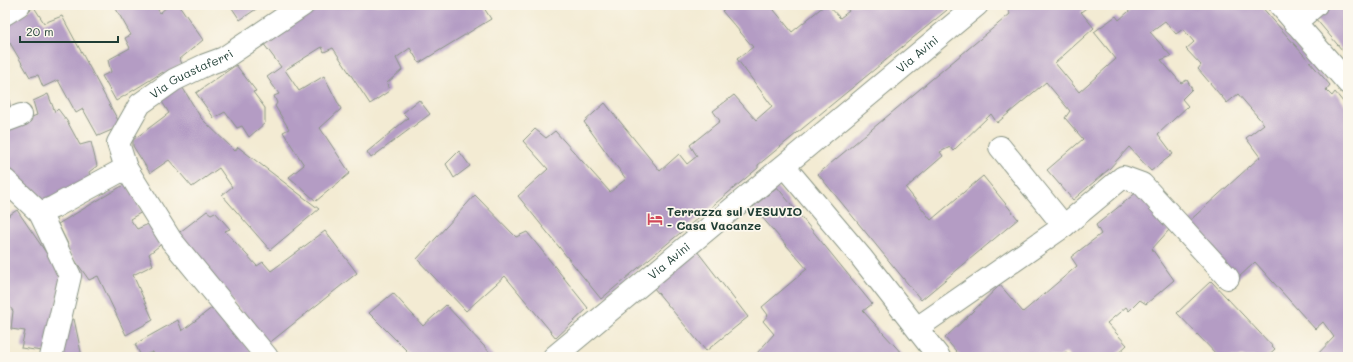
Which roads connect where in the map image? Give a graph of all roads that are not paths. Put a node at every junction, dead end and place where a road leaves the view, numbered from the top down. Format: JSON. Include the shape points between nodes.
{"nodes":[{"id":1,"x":19,"y":5,"type":"edge"},
{"id":2,"x":303,"y":5,"type":"edge"},
{"id":3,"x":977,"y":5,"type":"edge"},
{"id":4,"x":1280,"y":5,"type":"edge"},
{"id":5,"x":1316,"y":5,"type":"edge"},
{"id":6,"x":5,"y":14,"type":"edge"},
{"id":7,"x":1295,"y":23,"type":"junction"},
{"id":8,"x":1348,"y":83,"type":"edge"},
{"id":9,"x":1000,"y":147,"type":"dead end"},
{"id":10,"x":784,"y":166,"type":"junction"},
{"id":11,"x":126,"y":168,"type":"junction"},
{"id":12,"x":5,"y":180,"type":"edge"},
{"id":13,"x":40,"y":213,"type":"junction"},
{"id":14,"x":1064,"y":226,"type":"junction"},
{"id":15,"x":1228,"y":278,"type":"dead end"},
{"id":16,"x":917,"y":328,"type":"junction"},
{"id":17,"x":51,"y":357,"type":"edge"},
{"id":18,"x":267,"y":357,"type":"edge"},
{"id":19,"x":554,"y":357,"type":"edge"},
{"id":20,"x":939,"y":357,"type":"edge"}],
"edges":[{"from":1,"to":6,"type":"street"},
{"from":2,"to":11,"type":"street","name":"Via Guastaferri","via":[[224,58],[174,80],[140,104],[118,143]]},
{"from":3,"to":10,"type":"street","name":"Via Avini"},
{"from":4,"to":7,"type":"street"},
{"from":5,"to":7,"type":"street"},
{"from":7,"to":8,"type":"street"},
{"from":9,"to":14,"type":"street"},
{"from":10,"to":16,"type":"street"},
{"from":10,"to":19,"type":"street","name":"Via Avini"},
{"from":11,"to":13,"type":"street"},
{"from":11,"to":18,"type":"street","name":"Via Guastaferri","via":[[171,240]]},
{"from":12,"to":13,"type":"street"},
{"from":13,"to":17,"type":"street","via":[[70,276]]},
{"from":14,"to":15,"type":"street","via":[[1123,177],[1142,184]]},
{"from":14,"to":16,"type":"street"},
{"from":16,"to":20,"type":"street"}]}
